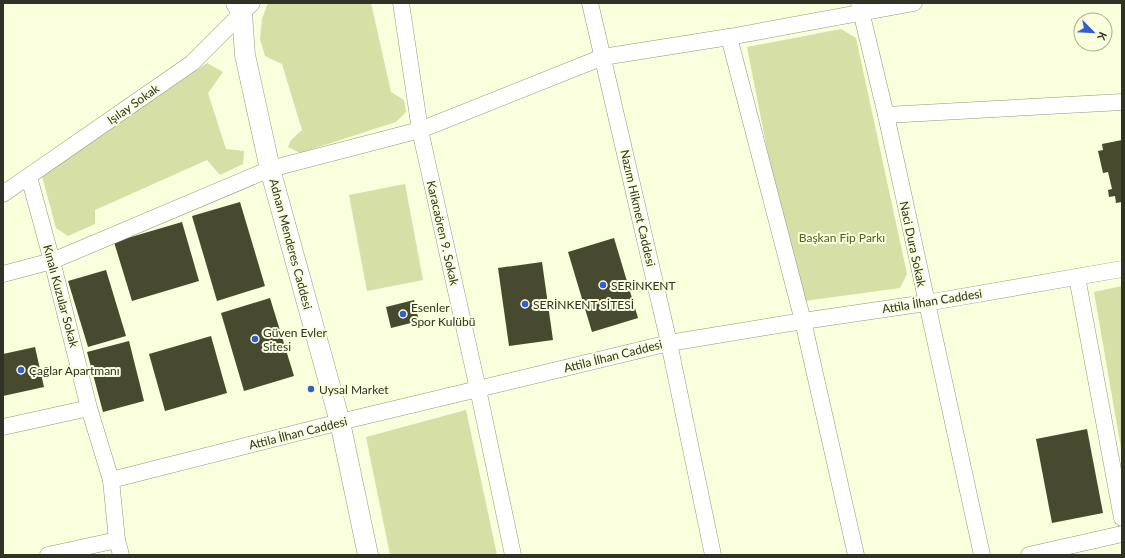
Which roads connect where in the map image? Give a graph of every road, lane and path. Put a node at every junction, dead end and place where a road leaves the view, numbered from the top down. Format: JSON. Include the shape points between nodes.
{"nodes":[{"id":1,"x":401,"y":3,"type":"edge"},
{"id":2,"x":590,"y":3,"type":"edge"},
{"id":3,"x":914,"y":3,"type":"edge"},
{"id":4,"x":244,"y":6,"type":"edge"},
{"id":5,"x":860,"y":8,"type":"edge"},
{"id":6,"x":729,"y":37,"type":"junction"},
{"id":7,"x":603,"y":58,"type":"junction"},
{"id":8,"x":1122,"y":102,"type":"edge"},
{"id":9,"x":886,"y":115,"type":"junction"},
{"id":10,"x":420,"y":130,"type":"junction"},
{"id":11,"x":270,"y":169,"type":"junction"},
{"id":12,"x":28,"y":177,"type":"junction"},
{"id":13,"x":3,"y":194,"type":"edge"},
{"id":14,"x":52,"y":261,"type":"junction"},
{"id":15,"x":1122,"y":269,"type":"edge"},
{"id":16,"x":3,"y":274,"type":"edge"},
{"id":17,"x":1077,"y":277,"type":"junction"},
{"id":18,"x":926,"y":303,"type":"junction"},
{"id":19,"x":803,"y":320,"type":"junction"},
{"id":20,"x":668,"y":342,"type":"junction"},
{"id":21,"x":478,"y":389,"type":"junction"},
{"id":22,"x":89,"y":408,"type":"junction"},
{"id":23,"x":340,"y":422,"type":"junction"},
{"id":24,"x":3,"y":428,"type":"edge"},
{"id":25,"x":111,"y":480,"type":"junction"},
{"id":26,"x":1122,"y":518,"type":"edge"},
{"id":27,"x":1122,"y":534,"type":"edge"},
{"id":28,"x":117,"y":540,"type":"junction"},
{"id":29,"x":48,"y":555,"type":"edge"},
{"id":30,"x":121,"y":555,"type":"edge"},
{"id":31,"x":368,"y":555,"type":"edge"},
{"id":32,"x":513,"y":555,"type":"edge"},
{"id":33,"x":713,"y":555,"type":"edge"},
{"id":34,"x":856,"y":555,"type":"edge"},
{"id":35,"x":982,"y":555,"type":"edge"},
{"id":36,"x":1029,"y":555,"type":"edge"}],
"edges":[{"from":1,"to":10,"type":"street","name":"Karacaören 9. Sokak"},
{"from":2,"to":7,"type":"street","name":"Nazım Hikmet Caddesi"},
{"from":3,"to":5,"type":"street"},
{"from":4,"to":11,"type":"street","name":"Adnan Menderes Caddesi","via":[[245,55]]},
{"from":4,"to":12,"type":"street","name":"Işılay Sokak","via":[[192,63]]},
{"from":5,"to":6,"type":"street"},
{"from":5,"to":9,"type":"street","name":"Naci Dura Sokak"},
{"from":6,"to":7,"type":"street"},
{"from":6,"to":19,"type":"street"},
{"from":7,"to":10,"type":"street"},
{"from":7,"to":20,"type":"street","name":"Nazım Hikmet Caddesi"},
{"from":8,"to":9,"type":"street"},
{"from":9,"to":18,"type":"street","name":"Naci Dura Sokak"},
{"from":10,"to":11,"type":"street"},
{"from":10,"to":21,"type":"street","name":"Karacaören 9. Sokak"},
{"from":11,"to":14,"type":"street"},
{"from":11,"to":23,"type":"street","name":"Adnan Menderes Caddesi"},
{"from":12,"to":13,"type":"street","name":"Işılay Sokak"},
{"from":12,"to":14,"type":"street","name":"Kınalı Kuzular Sokak"},
{"from":14,"to":16,"type":"street"},
{"from":14,"to":22,"type":"street","name":"Kınalı Kuzular Sokak"},
{"from":15,"to":17,"type":"street","name":"Attila İlhan Caddesi"},
{"from":17,"to":18,"type":"street","name":"Attila İlhan Caddesi"},
{"from":17,"to":26,"type":"street"},
{"from":18,"to":19,"type":"street","name":"Attila İlhan Caddesi"},
{"from":18,"to":35,"type":"street","name":"Naci Dura Sokak"},
{"from":19,"to":20,"type":"street","name":"Attila İlhan Caddesi"},
{"from":19,"to":34,"type":"street"},
{"from":20,"to":21,"type":"street","name":"Attila İlhan Caddesi"},
{"from":20,"to":33,"type":"street","name":"Nazım Hikmet Caddesi"},
{"from":21,"to":23,"type":"street","name":"Attila İlhan Caddesi"},
{"from":21,"to":32,"type":"street","name":"Karacaören 9. Sokak"},
{"from":22,"to":24,"type":"street"},
{"from":22,"to":25,"type":"street","name":"Kınalı Kuzular Sokak"},
{"from":23,"to":25,"type":"street","name":"Attila İlhan Caddesi"},
{"from":23,"to":31,"type":"street","name":"Adnan Menderes Caddesi"},
{"from":25,"to":28,"type":"street","name":"Kınalı Kuzular Sokak"},
{"from":27,"to":36,"type":"street"},
{"from":28,"to":29,"type":"street"},
{"from":28,"to":30,"type":"street","name":"Kınalı Kuzular Sokak"}]}
